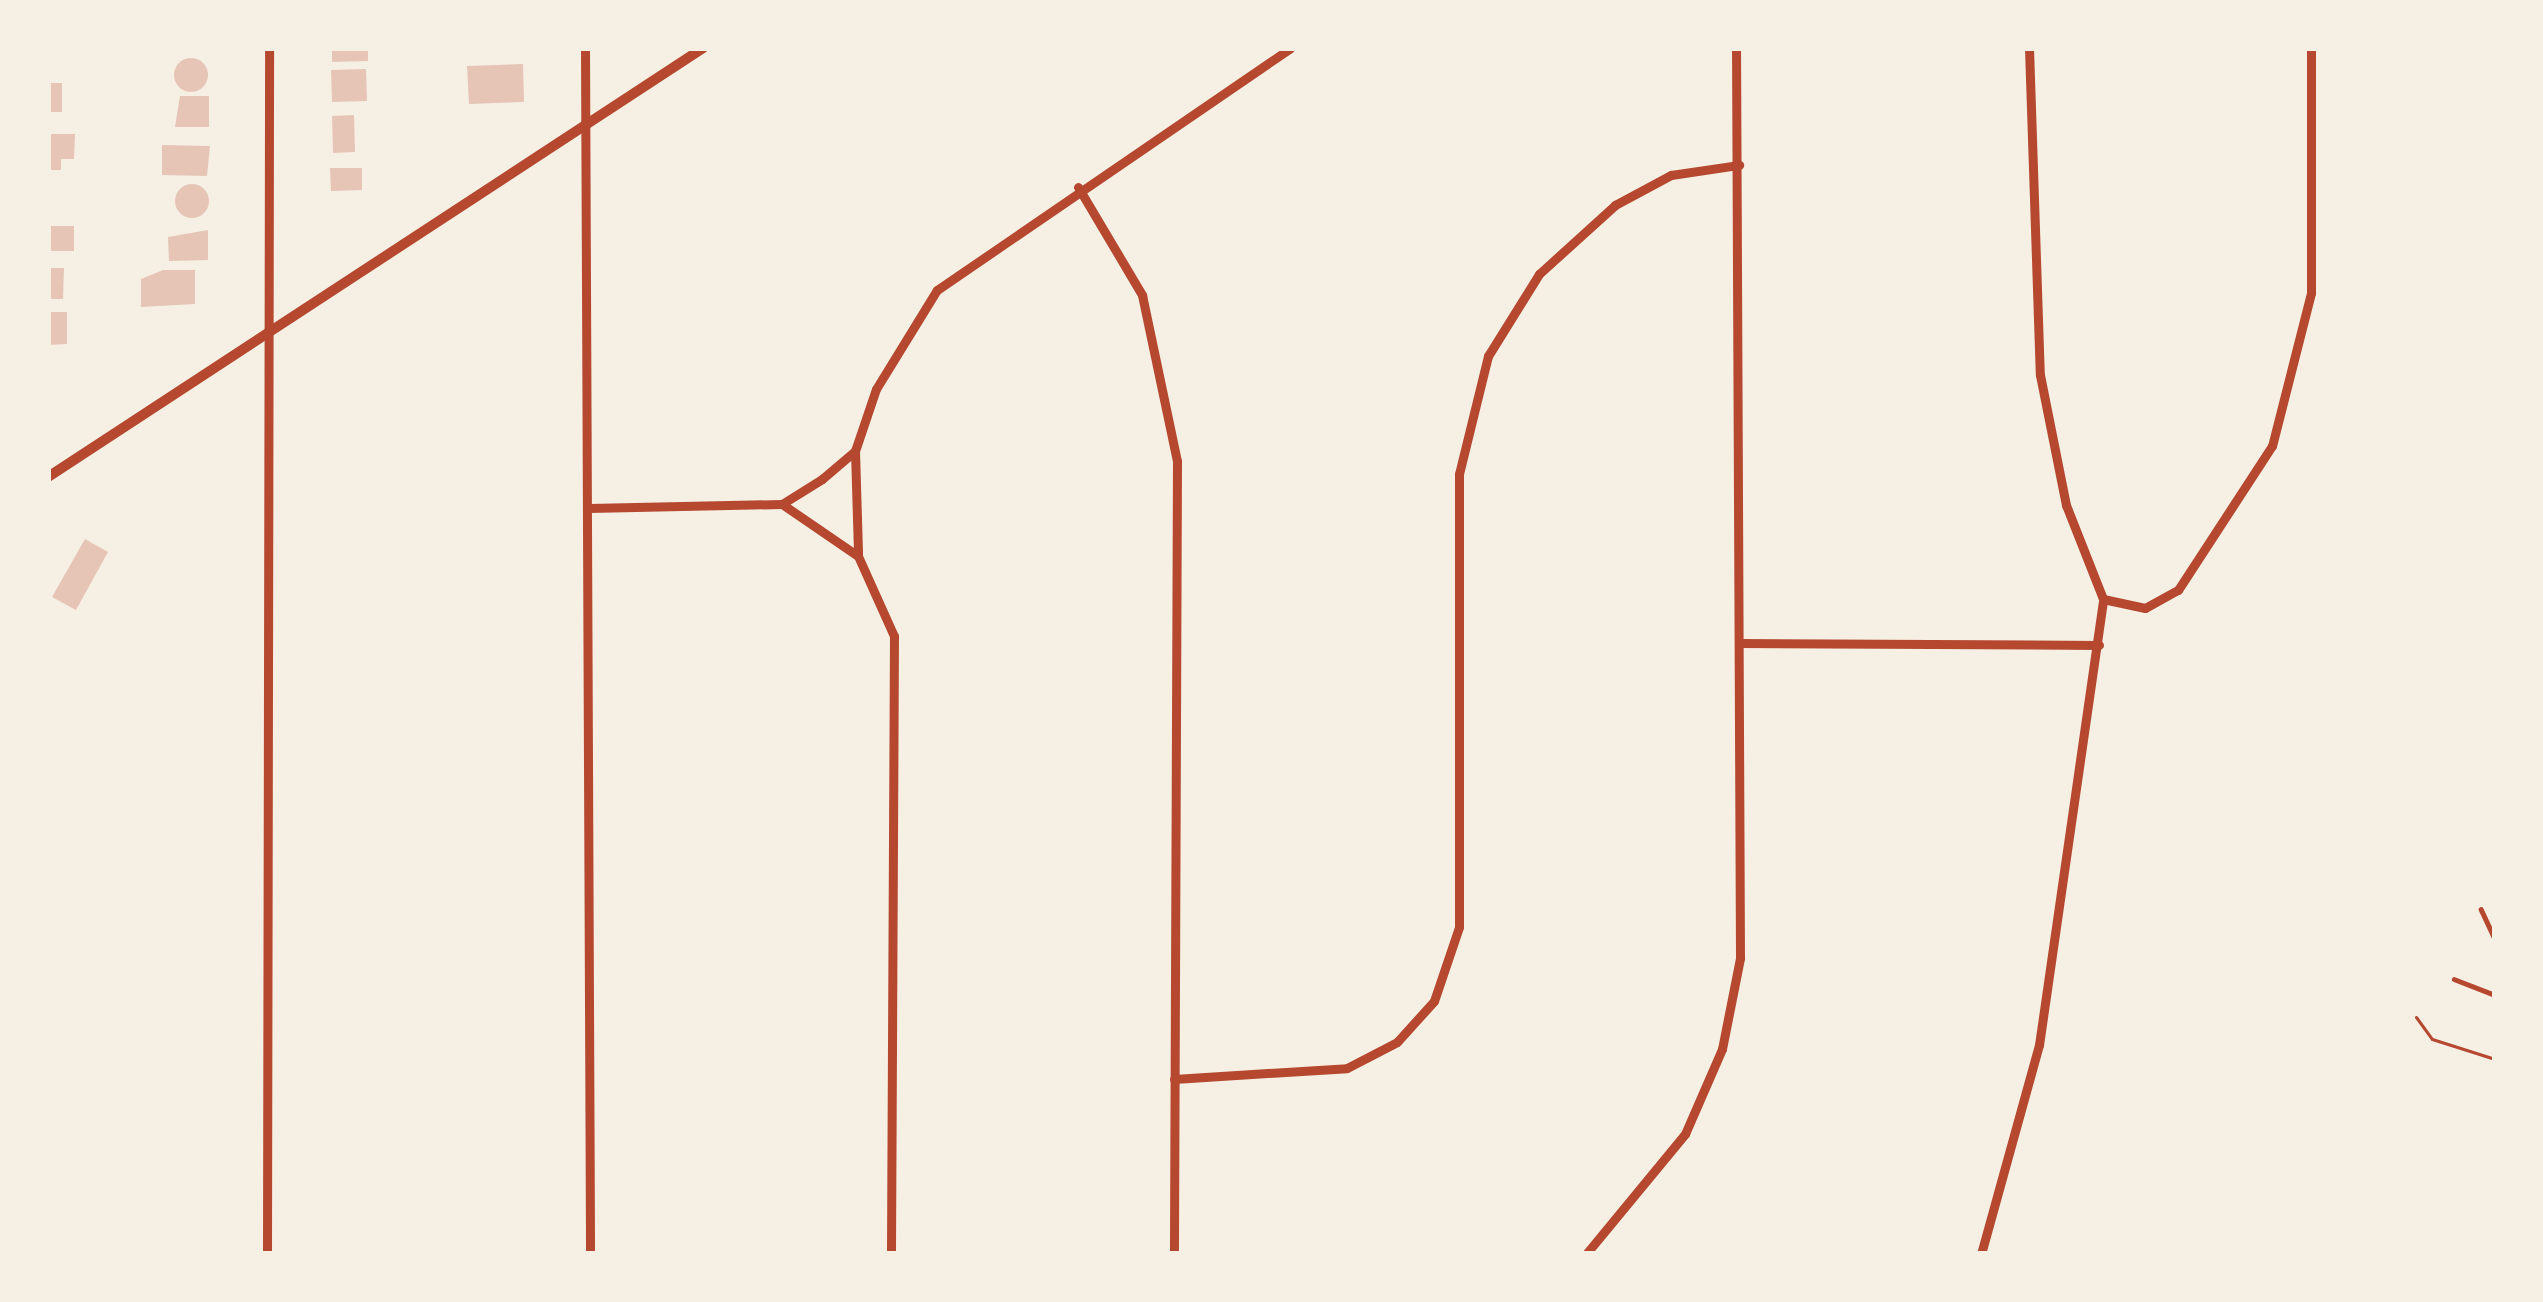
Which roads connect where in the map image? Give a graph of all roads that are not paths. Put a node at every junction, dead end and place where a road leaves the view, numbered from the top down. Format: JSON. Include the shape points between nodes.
{"nodes":[{"id":1,"x":269,"y":48,"type":"edge"},
{"id":2,"x":584,"y":48,"type":"edge"},
{"id":3,"x":703,"y":48,"type":"edge"},
{"id":4,"x":1290,"y":48,"type":"edge"},
{"id":5,"x":1736,"y":48,"type":"edge"},
{"id":6,"x":2029,"y":48,"type":"edge"},
{"id":7,"x":2312,"y":48,"type":"edge"},
{"id":8,"x":580,"y":128,"type":"junction"},
{"id":9,"x":1739,"y":166,"type":"junction"},
{"id":10,"x":1078,"y":187,"type":"junction"},
{"id":11,"x":263,"y":339,"type":"junction"},
{"id":12,"x":855,"y":452,"type":"junction"},
{"id":13,"x":48,"y":477,"type":"edge"},
{"id":14,"x":782,"y":504,"type":"junction"},
{"id":15,"x":589,"y":508,"type":"junction"},
{"id":16,"x":858,"y":556,"type":"junction"},
{"id":17,"x":2103,"y":599,"type":"junction"},
{"id":18,"x":1739,"y":643,"type":"junction"},
{"id":19,"x":2099,"y":645,"type":"junction"},
{"id":20,"x":2481,"y":909,"type":"dead end"},
{"id":21,"x":2495,"y":939,"type":"edge"},
{"id":22,"x":2454,"y":979,"type":"dead end"},
{"id":23,"x":2495,"y":995,"type":"edge"},
{"id":24,"x":1174,"y":1079,"type":"junction"},
{"id":25,"x":267,"y":1254,"type":"edge"},
{"id":26,"x":590,"y":1254,"type":"edge"},
{"id":27,"x":890,"y":1254,"type":"edge"},
{"id":28,"x":1174,"y":1254,"type":"edge"},
{"id":29,"x":1586,"y":1254,"type":"edge"},
{"id":30,"x":1981,"y":1254,"type":"edge"}],
"edges":[{"from":1,"to":11,"type":"street"},
{"from":2,"to":8,"type":"street"},
{"from":3,"to":8,"type":"street"},
{"from":4,"to":10,"type":"street"},
{"from":5,"to":9,"type":"street"},
{"from":6,"to":17,"type":"street","via":[[2040,375],[2066,505]]},
{"from":7,"to":17,"type":"street","via":[[2311,293],[2281,424],[2226,532],[2178,590],[2144,608]]},
{"from":8,"to":11,"type":"street"},
{"from":8,"to":15,"type":"street"},
{"from":9,"to":18,"type":"street"},
{"from":9,"to":24,"type":"street","via":[[1671,175],[1616,205],[1539,274],[1488,356],[1460,474],[1460,927],[1434,1001],[1397,1042],[1347,1068]]},
{"from":10,"to":12,"type":"street","via":[[937,290],[876,388]]},
{"from":10,"to":24,"type":"street","via":[[1142,295],[1177,460]]},
{"from":11,"to":13,"type":"street"},
{"from":11,"to":25,"type":"street"},
{"from":12,"to":14,"type":"street"},
{"from":12,"to":16,"type":"street"},
{"from":14,"to":15,"type":"street"},
{"from":14,"to":16,"type":"street"},
{"from":15,"to":26,"type":"street"},
{"from":16,"to":27,"type":"street","via":[[894,636]]},
{"from":17,"to":19,"type":"street"},
{"from":18,"to":19,"type":"street"},
{"from":18,"to":29,"type":"street","via":[[1733,1004],[1685,1134]]},
{"from":19,"to":30,"type":"street","via":[[2039,1045]]},
{"from":20,"to":21,"type":"lane"},
{"from":22,"to":23,"type":"lane"},
{"from":24,"to":28,"type":"street"}]}
